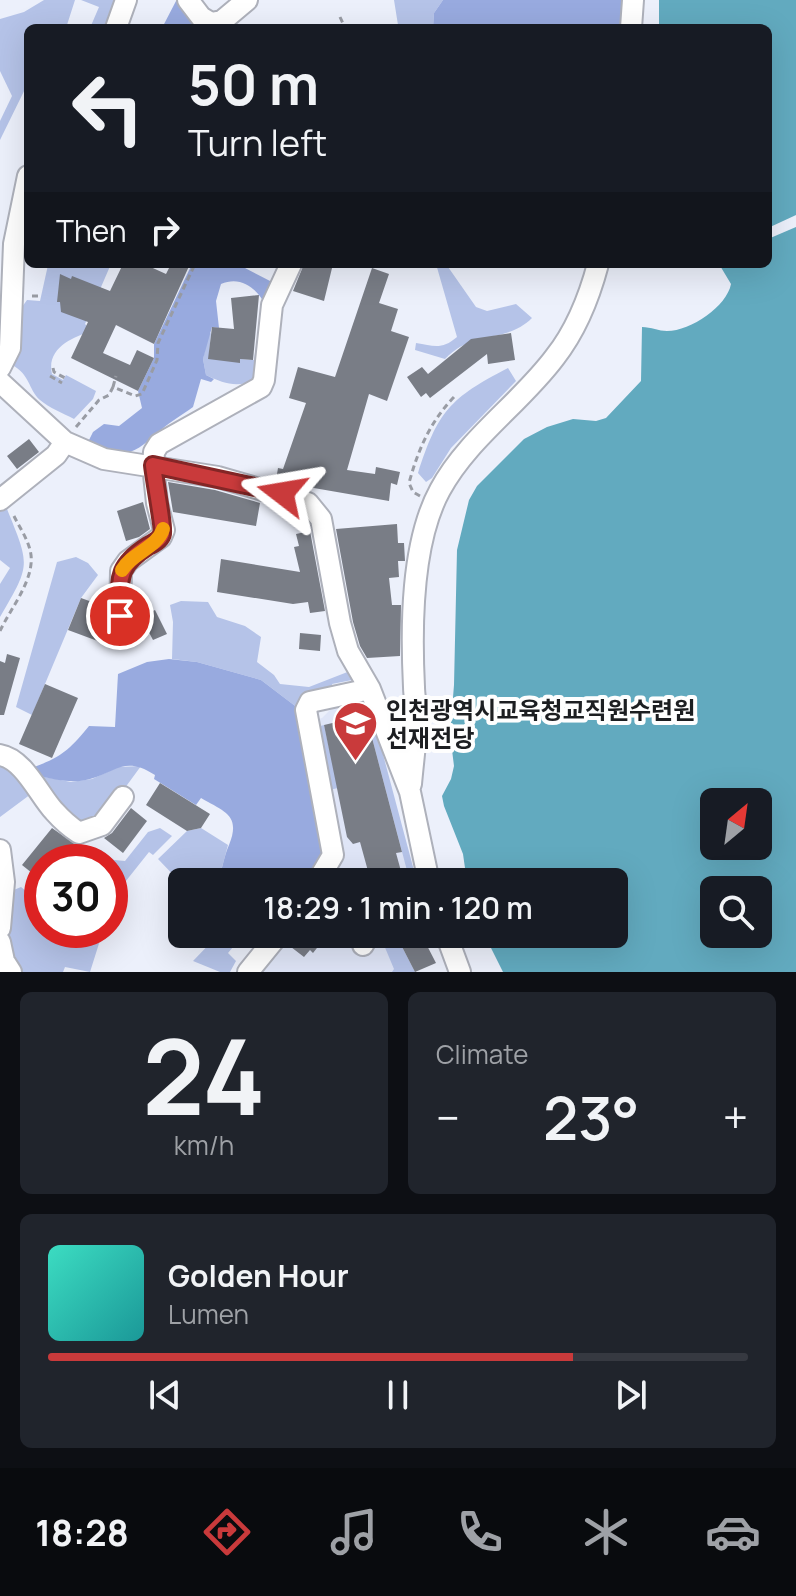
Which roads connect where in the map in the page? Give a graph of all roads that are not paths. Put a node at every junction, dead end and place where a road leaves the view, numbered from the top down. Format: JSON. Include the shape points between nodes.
{"nodes":[{"id":1,"x":126,"y":0,"type":"edge"},
{"id":2,"x":188,"y":0,"type":"edge"},
{"id":3,"x":247,"y":0,"type":"edge"},
{"id":4,"x":633,"y":0,"type":"edge"},
{"id":5,"x":117,"y":24,"type":"edge"},
{"id":6,"x":631,"y":24,"type":"edge"},
{"id":7,"x":24,"y":195,"type":"edge"},
{"id":8,"x":289,"y":268,"type":"edge"},
{"id":9,"x":597,"y":268,"type":"edge"},
{"id":10,"x":0,"y":368,"type":"edge"},
{"id":11,"x":0,"y":382,"type":"edge"},
{"id":12,"x":65,"y":442,"type":"junction"},
{"id":13,"x":153,"y":465,"type":"junction"},
{"id":14,"x":6,"y":495,"type":"edge"},
{"id":15,"x":116,"y":633,"type":"dead end"},
{"id":16,"x":370,"y":689,"type":"junction"},
{"id":17,"x":417,"y":714,"type":"junction"},
{"id":18,"x":386,"y":725,"type":"junction"},
{"id":19,"x":0,"y":755,"type":"edge"},
{"id":20,"x":410,"y":792,"type":"junction"},
{"id":21,"x":123,"y":797,"type":"dead end"},
{"id":22,"x":0,"y":850,"type":"edge"},
{"id":23,"x":333,"y":855,"type":"junction"},
{"id":24,"x":325,"y":868,"type":"edge"},
{"id":25,"x":335,"y":868,"type":"edge"},
{"id":26,"x":426,"y":868,"type":"edge"},
{"id":27,"x":0,"y":928,"type":"edge"},
{"id":28,"x":0,"y":942,"type":"edge"},
{"id":29,"x":268,"y":948,"type":"edge"},
{"id":30,"x":451,"y":948,"type":"edge"},
{"id":31,"x":11,"y":972,"type":"edge"},
{"id":32,"x":248,"y":972,"type":"edge"},
{"id":33,"x":460,"y":972,"type":"edge"}],
"edges":[{"from":1,"to":5,"type":"street"},
{"from":2,"to":3,"type":"street","via":[[211,23],[222,21]]},
{"from":4,"to":6,"type":"street"},
{"from":7,"to":10,"type":"street","via":[[14,244],[10,348]]},
{"from":8,"to":13,"type":"street","via":[[272,305],[261,387],[159,444]]},
{"from":9,"to":17,"type":"street","via":[[582,315],[554,359],[452,469],[433,505],[415,587]]},
{"from":11,"to":12,"type":"street"},
{"from":12,"to":13,"type":"street","via":[[104,459]]},
{"from":12,"to":14,"type":"street"},
{"from":13,"to":15,"type":"street","via":[[164,530],[121,571]]},
{"from":13,"to":16,"type":"street","via":[[308,503],[321,519],[348,651]]},
{"from":16,"to":18,"type":"street"},
{"from":16,"to":23,"type":"street","via":[[310,702],[306,710]]},
{"from":17,"to":18,"type":"street"},
{"from":17,"to":20,"type":"street"},
{"from":18,"to":20,"type":"street"},
{"from":19,"to":21,"type":"street","via":[[8,756],[79,833],[102,825]]},
{"from":20,"to":26,"type":"street"},
{"from":22,"to":27,"type":"street"},
{"from":23,"to":24,"type":"street"},
{"from":23,"to":25,"type":"street"},
{"from":28,"to":31,"type":"street"},
{"from":29,"to":32,"type":"street"},
{"from":30,"to":33,"type":"street"}]}
